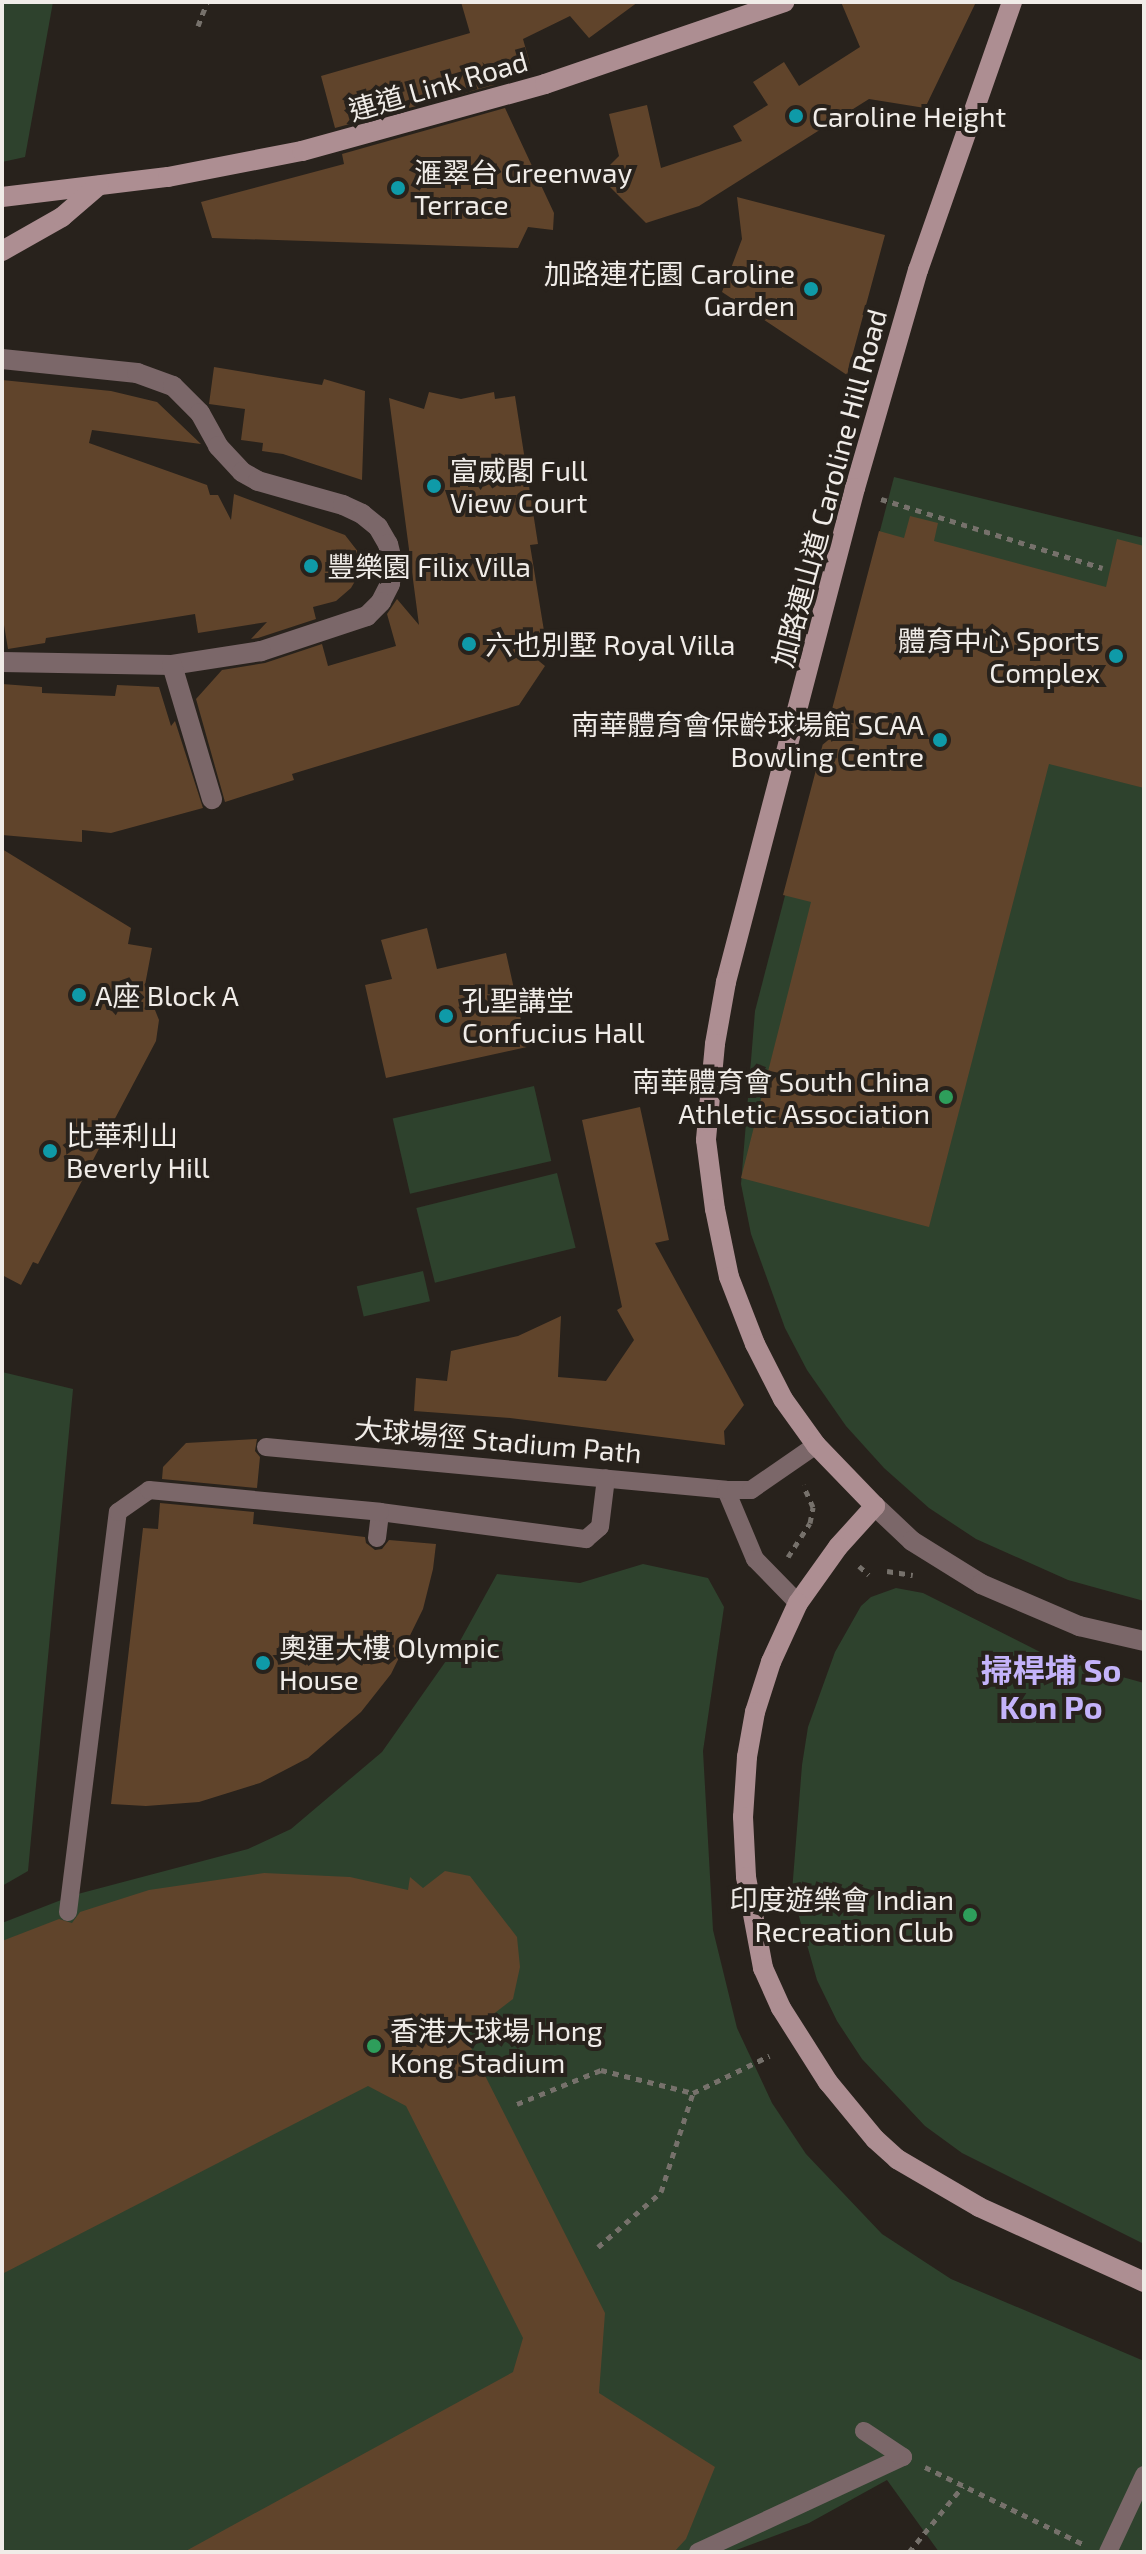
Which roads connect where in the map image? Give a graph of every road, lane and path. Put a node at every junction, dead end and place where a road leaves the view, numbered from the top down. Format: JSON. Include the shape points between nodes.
{"nodes":[{"id":1,"x":207,"y":2,"type":"edge"},
{"id":2,"x":784,"y":2,"type":"edge"},
{"id":3,"x":1012,"y":2,"type":"edge"},
{"id":4,"x":198,"y":26,"type":"dead end"},
{"id":5,"x":98,"y":186,"type":"junction"},
{"id":6,"x":2,"y":197,"type":"edge"},
{"id":7,"x":2,"y":251,"type":"edge"},
{"id":8,"x":2,"y":359,"type":"edge"},
{"id":9,"x":881,"y":499,"type":"dead end"},
{"id":10,"x":1102,"y":568,"type":"dead end"},
{"id":11,"x":2,"y":662,"type":"edge"},
{"id":12,"x":172,"y":665,"type":"junction"},
{"id":13,"x":212,"y":799,"type":"dead end"},
{"id":14,"x":816,"y":1445,"type":"junction"},
{"id":15,"x":266,"y":1447,"type":"dead end"},
{"id":16,"x":789,"y":1464,"type":"junction"},
{"id":17,"x":606,"y":1478,"type":"junction"},
{"id":18,"x":726,"y":1490,"type":"junction"},
{"id":19,"x":875,"y":1506,"type":"junction"},
{"id":20,"x":380,"y":1512,"type":"junction"},
{"id":21,"x":377,"y":1538,"type":"dead end"},
{"id":22,"x":774,"y":1578,"type":"junction"},
{"id":23,"x":798,"y":1603,"type":"junction"},
{"id":24,"x":1144,"y":1641,"type":"edge"},
{"id":25,"x":68,"y":1912,"type":"dead end"},
{"id":26,"x":769,"y":2056,"type":"dead end"},
{"id":27,"x":693,"y":2093,"type":"junction"},
{"id":28,"x":517,"y":2104,"type":"dead end"},
{"id":29,"x":598,"y":2247,"type":"dead end"},
{"id":30,"x":1144,"y":2282,"type":"edge"},
{"id":31,"x":864,"y":2431,"type":"dead end"},
{"id":32,"x":903,"y":2457,"type":"junction"},
{"id":33,"x":1144,"y":2475,"type":"edge"},
{"id":34,"x":963,"y":2486,"type":"junction"},
{"id":35,"x":1086,"y":2545,"type":"dead end"},
{"id":36,"x":698,"y":2552,"type":"edge"},
{"id":37,"x":909,"y":2552,"type":"edge"},
{"id":38,"x":1108,"y":2552,"type":"edge"}],
"edges":[{"from":1,"to":4,"type":"path"},
{"from":2,"to":5,"type":"street","name":"連道 Link Road","via":[[545,84],[302,151]]},
{"from":3,"to":14,"type":"street","name":"加路連山道 Caroline Hill Road","via":[[918,270],[855,488],[726,982],[715,1044],[706,1140],[729,1277],[783,1399]]},
{"from":5,"to":6,"type":"street","name":"連道 Link Road"},
{"from":5,"to":7,"type":"street","via":[[62,217]]},
{"from":8,"to":12,"type":"street","via":[[156,378],[188,398],[218,446],[242,472],[362,514],[388,544],[390,584],[367,616],[261,651]]},
{"from":9,"to":10,"type":"path"},
{"from":11,"to":12,"type":"street"},
{"from":12,"to":13,"type":"street"},
{"from":14,"to":16,"type":"lane","name":"大球場徑 Stadium Path"},
{"from":14,"to":19,"type":"street","name":"加路連山道 Caroline Hill Road"},
{"from":15,"to":17,"type":"lane","name":"大球場徑 Stadium Path"},
{"from":16,"to":18,"type":"lane","name":"大球場徑 Stadium Path","via":[[751,1490]]},
{"from":16,"to":22,"type":"path","via":[[810,1493],[813,1507],[810,1523]]},
{"from":17,"to":18,"type":"lane","name":"大球場徑 Stadium Path"},
{"from":17,"to":20,"type":"lane","via":[[600,1527],[586,1539]]},
{"from":18,"to":22,"type":"lane","via":[[755,1559]]},
{"from":19,"to":23,"type":"street"},
{"from":19,"to":24,"type":"street","name":"加路連山道 Caroline Hill Road","via":[[912,1541],[981,1584],[1079,1626]]},
{"from":20,"to":21,"type":"lane"},
{"from":20,"to":25,"type":"lane","via":[[149,1490],[118,1512]]},
{"from":22,"to":23,"type":"lane"},
{"from":23,"to":30,"type":"street","via":[[755,1712],[743,1817],[755,1934],[781,2008],[835,2092],[897,2159],[979,2207]]},
{"from":26,"to":27,"type":"path"},
{"from":27,"to":28,"type":"path","via":[[601,2070]]},
{"from":27,"to":29,"type":"path","via":[[661,2192]]},
{"from":31,"to":32,"type":"lane"},
{"from":32,"to":34,"type":"path"},
{"from":32,"to":36,"type":"lane"},
{"from":33,"to":38,"type":"lane"},
{"from":34,"to":35,"type":"path"},
{"from":34,"to":37,"type":"path"}]}
